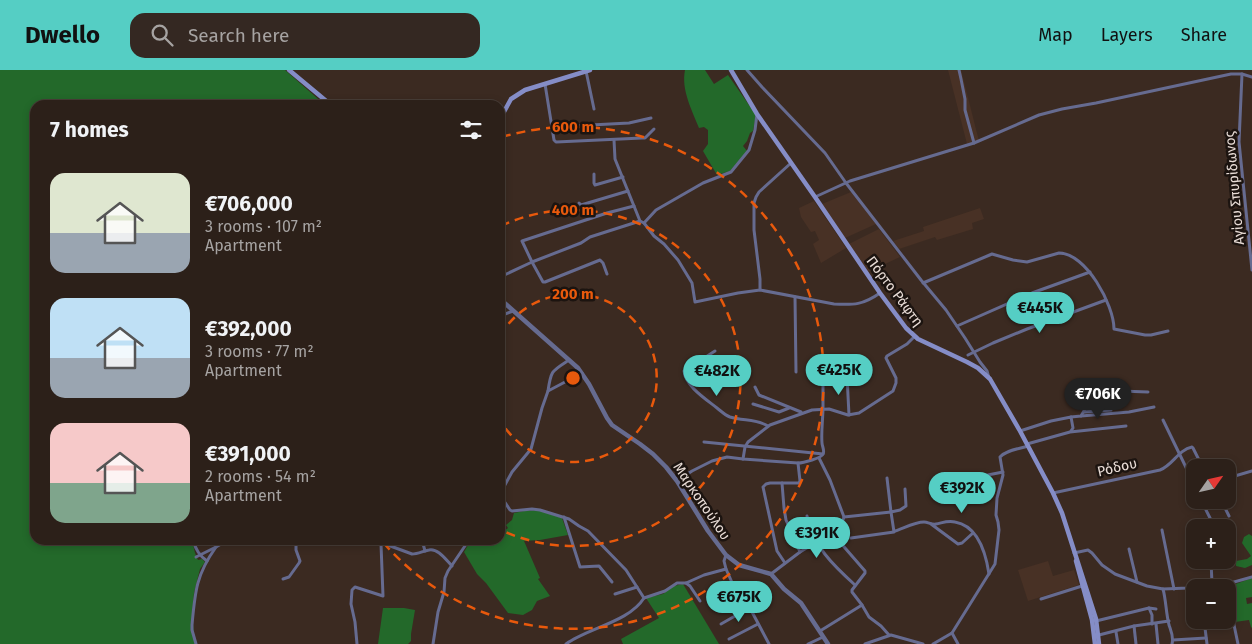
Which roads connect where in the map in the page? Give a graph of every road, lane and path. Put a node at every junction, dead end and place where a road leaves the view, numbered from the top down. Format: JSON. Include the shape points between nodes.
{"nodes":[{"id":1,"x":289,"y":70,"type":"edge"},
{"id":2,"x":729,"y":70,"type":"edge"},
{"id":3,"x":747,"y":70,"type":"edge"},
{"id":4,"x":958,"y":70,"type":"edge"},
{"id":5,"x":588,"y":71,"type":"edge"},
{"id":6,"x":1242,"y":74,"type":"junction"},
{"id":7,"x":1252,"y":77,"type":"edge"},
{"id":8,"x":545,"y":84,"type":"junction"},
{"id":9,"x":325,"y":100,"type":"edge"},
{"id":10,"x":594,"y":109,"type":"dead end"},
{"id":11,"x":505,"y":110,"type":"edge"},
{"id":12,"x":757,"y":114,"type":"junction"},
{"id":13,"x":651,"y":118,"type":"dead end"},
{"id":14,"x":763,"y":124,"type":"junction"},
{"id":15,"x":553,"y":127,"type":"junction"},
{"id":16,"x":654,"y":129,"type":"dead end"},
{"id":17,"x":755,"y":130,"type":"junction"},
{"id":18,"x":614,"y":140,"type":"junction"},
{"id":19,"x":974,"y":143,"type":"junction"},
{"id":20,"x":791,"y":163,"type":"junction"},
{"id":21,"x":594,"y":174,"type":"dead end"},
{"id":22,"x":622,"y":177,"type":"junction"},
{"id":23,"x":846,"y":183,"type":"junction"},
{"id":24,"x":626,"y":185,"type":"junction"},
{"id":25,"x":628,"y":191,"type":"junction"},
{"id":26,"x":622,"y":192,"type":"junction"},
{"id":27,"x":815,"y":197,"type":"junction"},
{"id":28,"x":586,"y":204,"type":"dead end"},
{"id":29,"x":634,"y":206,"type":"junction"},
{"id":30,"x":640,"y":221,"type":"junction"},
{"id":31,"x":644,"y":223,"type":"junction"},
{"id":32,"x":532,"y":262,"type":"junction"},
{"id":33,"x":1252,"y":270,"type":"edge"},
{"id":34,"x":1090,"y":272,"type":"junction"},
{"id":35,"x":607,"y":274,"type":"dead end"},
{"id":36,"x":505,"y":275,"type":"edge"},
{"id":37,"x":924,"y":283,"type":"junction"},
{"id":38,"x":760,"y":290,"type":"junction"},
{"id":39,"x":880,"y":293,"type":"junction"},
{"id":40,"x":795,"y":297,"type":"junction"},
{"id":41,"x":1106,"y":300,"type":"junction"},
{"id":42,"x":505,"y":304,"type":"edge"},
{"id":43,"x":513,"y":311,"type":"junction"},
{"id":44,"x":505,"y":314,"type":"edge"},
{"id":45,"x":956,"y":326,"type":"junction"},
{"id":46,"x":1168,"y":332,"type":"dead end"},
{"id":47,"x":914,"y":337,"type":"junction"},
{"id":48,"x":715,"y":351,"type":"dead end"},
{"id":49,"x":974,"y":352,"type":"junction"},
{"id":50,"x":968,"y":355,"type":"dead end"},
{"id":51,"x":569,"y":360,"type":"junction"},
{"id":52,"x":980,"y":362,"type":"junction"},
{"id":53,"x":976,"y":367,"type":"junction"},
{"id":54,"x":796,"y":372,"type":"dead end"},
{"id":55,"x":582,"y":373,"type":"junction"},
{"id":56,"x":823,"y":376,"type":"dead end"},
{"id":57,"x":847,"y":376,"type":"dead end"},
{"id":58,"x":989,"y":378,"type":"junction"},
{"id":59,"x":755,"y":387,"type":"dead end"},
{"id":60,"x":548,"y":391,"type":"junction"},
{"id":61,"x":1148,"y":392,"type":"dead end"},
{"id":62,"x":753,"y":404,"type":"dead end"},
{"id":63,"x":789,"y":407,"type":"junction"},
{"id":64,"x":1154,"y":408,"type":"dead end"},
{"id":65,"x":823,"y":409,"type":"junction"},
{"id":66,"x":1111,"y":410,"type":"dead end"},
{"id":67,"x":802,"y":412,"type":"junction"},
{"id":68,"x":1084,"y":412,"type":"junction"},
{"id":69,"x":849,"y":415,"type":"junction"},
{"id":70,"x":1081,"y":416,"type":"junction"},
{"id":71,"x":1071,"y":417,"type":"junction"},
{"id":72,"x":1163,"y":420,"type":"dead end"},
{"id":73,"x":768,"y":426,"type":"junction"},
{"id":74,"x":1126,"y":426,"type":"dead end"},
{"id":75,"x":1020,"y":431,"type":"junction"},
{"id":76,"x":1070,"y":432,"type":"junction"},
{"id":77,"x":704,"y":442,"type":"dead end"},
{"id":78,"x":1028,"y":445,"type":"junction"},
{"id":79,"x":745,"y":447,"type":"junction"},
{"id":80,"x":1180,"y":453,"type":"junction"},
{"id":81,"x":823,"y":455,"type":"junction"},
{"id":82,"x":819,"y":458,"type":"junction"},
{"id":83,"x":743,"y":459,"type":"junction"},
{"id":84,"x":1198,"y":459,"type":"edge"},
{"id":85,"x":798,"y":463,"type":"junction"},
{"id":86,"x":1186,"y":466,"type":"edge"},
{"id":87,"x":1252,"y":471,"type":"edge"},
{"id":88,"x":1003,"y":472,"type":"junction"},
{"id":89,"x":1236,"y":476,"type":"edge"},
{"id":90,"x":886,"y":478,"type":"dead end"},
{"id":91,"x":677,"y":480,"type":"junction"},
{"id":92,"x":782,"y":483,"type":"junction"},
{"id":93,"x":505,"y":485,"type":"edge"},
{"id":94,"x":932,"y":486,"type":"dead end"},
{"id":95,"x":905,"y":489,"type":"dead end"},
{"id":96,"x":1053,"y":493,"type":"junction"},
{"id":97,"x":505,"y":502,"type":"edge"},
{"id":98,"x":1226,"y":509,"type":"edge"},
{"id":99,"x":891,"y":512,"type":"junction"},
{"id":100,"x":806,"y":516,"type":"dead end"},
{"id":101,"x":1229,"y":516,"type":"dead end"},
{"id":102,"x":564,"y":517,"type":"junction"},
{"id":103,"x":844,"y":517,"type":"junction"},
{"id":104,"x":930,"y":524,"type":"junction"},
{"id":105,"x":1162,"y":530,"type":"dead end"},
{"id":106,"x":894,"y":532,"type":"junction"},
{"id":107,"x":973,"y":532,"type":"junction"},
{"id":108,"x":832,"y":533,"type":"junction"},
{"id":109,"x":851,"y":538,"type":"dead end"},
{"id":110,"x":816,"y":542,"type":"junction"},
{"id":111,"x":194,"y":545,"type":"edge"},
{"id":112,"x":219,"y":545,"type":"edge"},
{"id":113,"x":296,"y":545,"type":"edge"},
{"id":114,"x":381,"y":545,"type":"edge"},
{"id":115,"x":388,"y":545,"type":"edge"},
{"id":116,"x":423,"y":545,"type":"edge"},
{"id":117,"x":466,"y":545,"type":"edge"},
{"id":118,"x":216,"y":547,"type":"junction"},
{"id":119,"x":1128,"y":549,"type":"dead end"},
{"id":120,"x":425,"y":551,"type":"junction"},
{"id":121,"x":800,"y":552,"type":"junction"},
{"id":122,"x":1074,"y":553,"type":"junction"},
{"id":123,"x":726,"y":555,"type":"junction"},
{"id":124,"x":198,"y":556,"type":"junction"},
{"id":125,"x":207,"y":561,"type":"junction"},
{"id":126,"x":785,"y":563,"type":"junction"},
{"id":127,"x":452,"y":566,"type":"junction"},
{"id":128,"x":726,"y":569,"type":"junction"},
{"id":129,"x":771,"y":574,"type":"junction"},
{"id":130,"x":989,"y":574,"type":"junction"},
{"id":131,"x":1252,"y":577,"type":"edge"},
{"id":132,"x":283,"y":579,"type":"dead end"},
{"id":133,"x":612,"y":582,"type":"dead end"},
{"id":134,"x":1137,"y":582,"type":"junction"},
{"id":135,"x":1236,"y":582,"type":"edge"},
{"id":136,"x":686,"y":583,"type":"junction"},
{"id":137,"x":855,"y":585,"type":"junction"},
{"id":138,"x":1082,"y":586,"type":"junction"},
{"id":139,"x":637,"y":587,"type":"junction"},
{"id":140,"x":1186,"y":588,"type":"edge"},
{"id":141,"x":1163,"y":589,"type":"junction"},
{"id":142,"x":1174,"y":589,"type":"junction"},
{"id":143,"x":614,"y":594,"type":"dead end"},
{"id":144,"x":738,"y":596,"type":"junction"},
{"id":145,"x":644,"y":598,"type":"junction"},
{"id":146,"x":1040,"y":599,"type":"dead end"},
{"id":147,"x":700,"y":601,"type":"dead end"},
{"id":148,"x":723,"y":605,"type":"dead end"},
{"id":149,"x":862,"y":605,"type":"junction"},
{"id":150,"x":749,"y":608,"type":"junction"},
{"id":151,"x":1148,"y":608,"type":"junction"},
{"id":152,"x":1156,"y":609,"type":"dead end"},
{"id":153,"x":1096,"y":621,"type":"junction"},
{"id":154,"x":1169,"y":621,"type":"junction"},
{"id":155,"x":721,"y":624,"type":"dead end"},
{"id":156,"x":758,"y":624,"type":"junction"},
{"id":157,"x":1154,"y":624,"type":"junction"},
{"id":158,"x":1134,"y":626,"type":"junction"},
{"id":159,"x":1205,"y":629,"type":"edge"},
{"id":160,"x":1235,"y":629,"type":"edge"},
{"id":161,"x":820,"y":631,"type":"junction"},
{"id":162,"x":1116,"y":632,"type":"junction"},
{"id":163,"x":952,"y":633,"type":"junction"},
{"id":164,"x":889,"y":635,"type":"junction"},
{"id":165,"x":1099,"y":635,"type":"junction"},
{"id":166,"x":823,"y":637,"type":"junction"},
{"id":167,"x":1206,"y":638,"type":"junction"},
{"id":168,"x":729,"y":639,"type":"dead end"},
{"id":169,"x":1173,"y":642,"type":"edge"},
{"id":170,"x":196,"y":644,"type":"edge"},
{"id":171,"x":358,"y":644,"type":"edge"},
{"id":172,"x":433,"y":644,"type":"edge"},
{"id":173,"x":566,"y":644,"type":"edge"},
{"id":174,"x":769,"y":644,"type":"edge"},
{"id":175,"x":808,"y":644,"type":"edge"},
{"id":176,"x":828,"y":644,"type":"edge"},
{"id":177,"x":865,"y":644,"type":"edge"},
{"id":178,"x":924,"y":644,"type":"edge"},
{"id":179,"x":933,"y":644,"type":"edge"},
{"id":180,"x":958,"y":644,"type":"edge"},
{"id":181,"x":1095,"y":644,"type":"edge"},
{"id":182,"x":1099,"y":644,"type":"edge"},
{"id":183,"x":1118,"y":644,"type":"edge"},
{"id":184,"x":1136,"y":644,"type":"edge"},
{"id":185,"x":1158,"y":644,"type":"edge"},
{"id":186,"x":1207,"y":644,"type":"edge"},
{"id":187,"x":1238,"y":644,"type":"edge"}],
"edges":[{"from":1,"to":9,"type":"main road"},
{"from":2,"to":12,"type":"main road","name":"Πόρτο Ράφτη"},
{"from":3,"to":23,"type":"street","via":[[825,154]]},
{"from":4,"to":19,"type":"street"},
{"from":5,"to":8,"type":"main road"},
{"from":5,"to":10,"type":"street"},
{"from":6,"to":7,"type":"street"},
{"from":6,"to":19,"type":"street","via":[[1062,109],[1039,115]]},
{"from":6,"to":33,"type":"street","name":"Αγίου Σπυρίδωνος","via":[[1239,142]]},
{"from":8,"to":11,"type":"main road","via":[[516,95]]},
{"from":8,"to":15,"type":"street"},
{"from":12,"to":14,"type":"main road","name":"Πόρτο Ράφτη"},
{"from":12,"to":17,"type":"street"},
{"from":13,"to":15,"type":"street","via":[[629,123]]},
{"from":14,"to":17,"type":"street"},
{"from":14,"to":20,"type":"main road","name":"Πόρτο Ράφτη"},
{"from":15,"to":18,"type":"street","via":[[556,142]]},
{"from":16,"to":18,"type":"street","via":[[645,138]]},
{"from":17,"to":31,"type":"street","via":[[749,150],[731,172],[703,183],[656,210]]},
{"from":18,"to":22,"type":"street","via":[[615,160]]},
{"from":19,"to":23,"type":"street"},
{"from":20,"to":27,"type":"main road","name":"Πόρτο Ράφτη"},
{"from":20,"to":38,"type":"street","via":[[759,192],[754,203]]},
{"from":21,"to":22,"type":"street","via":[[595,185]]},
{"from":22,"to":24,"type":"street"},
{"from":23,"to":27,"type":"street"},
{"from":23,"to":37,"type":"street"},
{"from":24,"to":25,"type":"street"},
{"from":24,"to":26,"type":"street"},
{"from":25,"to":26,"type":"street"},
{"from":25,"to":29,"type":"street"},
{"from":26,"to":28,"type":"street"},
{"from":27,"to":39,"type":"main road","name":"Πόρτο Ράφτη"},
{"from":29,"to":30,"type":"street"},
{"from":29,"to":32,"type":"street","via":[[522,241]]},
{"from":30,"to":31,"type":"street"},
{"from":30,"to":32,"type":"street","via":[[590,237]]},
{"from":31,"to":38,"type":"street","via":[[678,260],[692,283],[695,302]]},
{"from":32,"to":35,"type":"street","via":[[543,282],[600,260]]},
{"from":32,"to":36,"type":"street"},
{"from":34,"to":37,"type":"street","via":[[1063,253],[1027,262],[992,254]]},
{"from":34,"to":41,"type":"street"},
{"from":34,"to":45,"type":"street"},
{"from":37,"to":45,"type":"street"},
{"from":38,"to":40,"type":"street"},
{"from":39,"to":40,"type":"street","via":[[859,304],[834,304]]},
{"from":39,"to":47,"type":"main road","name":"Πόρτο Ράφτη"},
{"from":40,"to":54,"type":"street"},
{"from":41,"to":46,"type":"street","via":[[1114,329],[1145,335]]},
{"from":41,"to":49,"type":"street"},
{"from":42,"to":43,"type":"street","name":"Μαρκοπούλου"},
{"from":43,"to":44,"type":"street"},
{"from":43,"to":51,"type":"street","name":"Μαρκοπούλου"},
{"from":45,"to":49,"type":"street"},
{"from":47,"to":53,"type":"main road","name":"Πόρτο Ράφτη"},
{"from":47,"to":69,"type":"street","via":[[886,358],[896,378],[893,391],[860,413]]},
{"from":48,"to":73,"type":"street","via":[[684,375],[696,391],[726,415]]},
{"from":49,"to":50,"type":"street"},
{"from":49,"to":52,"type":"street"},
{"from":51,"to":55,"type":"street","name":"Μαρκοπούλου"},
{"from":51,"to":60,"type":"street","via":[[552,373]]},
{"from":52,"to":53,"type":"street"},
{"from":52,"to":58,"type":"street"},
{"from":53,"to":58,"type":"main road","name":"Πόρτο Ράφτη"},
{"from":55,"to":60,"type":"street"},
{"from":55,"to":91,"type":"street","name":"Μαρκοπούλου","via":[[612,425],[653,454]]},
{"from":56,"to":65,"type":"street"},
{"from":57,"to":69,"type":"street"},
{"from":58,"to":75,"type":"main road","name":"Πόρτο Ράφτη"},
{"from":59,"to":63,"type":"street","via":[[759,395]]},
{"from":60,"to":93,"type":"street","via":[[530,449]]},
{"from":61,"to":68,"type":"street","via":[[1093,390]]},
{"from":62,"to":63,"type":"street","via":[[780,412]]},
{"from":63,"to":67,"type":"street"},
{"from":64,"to":70,"type":"street"},
{"from":65,"to":67,"type":"street"},
{"from":65,"to":69,"type":"street"},
{"from":65,"to":81,"type":"street"},
{"from":66,"to":68,"type":"street"},
{"from":67,"to":73,"type":"street"},
{"from":68,"to":70,"type":"street"},
{"from":70,"to":71,"type":"street"},
{"from":71,"to":75,"type":"street"},
{"from":71,"to":76,"type":"street","via":[[1073,428]]},
{"from":72,"to":80,"type":"street"},
{"from":73,"to":79,"type":"street"},
{"from":74,"to":76,"type":"street"},
{"from":75,"to":78,"type":"main road","name":"Πόρτο Ράφτη"},
{"from":76,"to":78,"type":"street"},
{"from":77,"to":79,"type":"street"},
{"from":78,"to":88,"type":"street","via":[[1002,454]]},
{"from":78,"to":96,"type":"main road","name":"Πόρτο Ράφτη"},
{"from":79,"to":81,"type":"street"},
{"from":79,"to":83,"type":"street"},
{"from":80,"to":84,"type":"street","via":[[1192,446]]},
{"from":80,"to":86,"type":"street"},
{"from":80,"to":96,"type":"street","name":"Ρόδου","via":[[1160,470]]},
{"from":81,"to":82,"type":"street"},
{"from":82,"to":85,"type":"street"},
{"from":82,"to":103,"type":"street"},
{"from":83,"to":85,"type":"street"},
{"from":83,"to":91,"type":"street","via":[[727,457],[712,461]]},
{"from":85,"to":92,"type":"street","via":[[799,483]]},
{"from":87,"to":89,"type":"street"},
{"from":88,"to":94,"type":"street"},
{"from":88,"to":130,"type":"street","via":[[997,498],[995,564]]},
{"from":90,"to":99,"type":"street"},
{"from":91,"to":123,"type":"street","name":"Μαρκοπούλου"},
{"from":92,"to":121,"type":"street","via":[[786,520]]},
{"from":92,"to":126,"type":"street","via":[[763,487],[777,551]]},
{"from":95,"to":99,"type":"street","via":[[906,506]]},
{"from":96,"to":122,"type":"main road","name":"Πόρτο Ράφτη"},
{"from":97,"to":102,"type":"street","via":[[512,511],[532,509]]},
{"from":98,"to":101,"type":"street"},
{"from":99,"to":103,"type":"street"},
{"from":99,"to":106,"type":"street"},
{"from":100,"to":110,"type":"street"},
{"from":102,"to":133,"type":"street","via":[[580,567],[599,566]]},
{"from":102,"to":139,"type":"street","via":[[588,531],[626,570]]},
{"from":103,"to":108,"type":"street","via":[[840,528]]},
{"from":104,"to":106,"type":"street","via":[[919,523]]},
{"from":104,"to":107,"type":"street","via":[[953,521]]},
{"from":104,"to":107,"type":"street","via":[[958,544]]},
{"from":105,"to":142,"type":"street"},
{"from":106,"to":109,"type":"street"},
{"from":107,"to":130,"type":"street","via":[[987,560]]},
{"from":108,"to":110,"type":"street"},
{"from":108,"to":137,"type":"street","via":[[865,571]]},
{"from":110,"to":121,"type":"street"},
{"from":110,"to":137,"type":"street"},
{"from":111,"to":124,"type":"street"},
{"from":112,"to":118,"type":"street"},
{"from":113,"to":132,"type":"street","via":[[299,563],[290,577]]},
{"from":114,"to":171,"type":"street","via":[[383,596],[356,587],[352,590],[351,604]]},
{"from":115,"to":120,"type":"street","via":[[412,554]]},
{"from":116,"to":120,"type":"street"},
{"from":117,"to":127,"type":"street"},
{"from":118,"to":124,"type":"street"},
{"from":118,"to":125,"type":"street"},
{"from":119,"to":134,"type":"street"},
{"from":120,"to":127,"type":"street","via":[[435,550]]},
{"from":121,"to":126,"type":"street"},
{"from":122,"to":134,"type":"street","via":[[1090,552],[1115,574]]},
{"from":122,"to":138,"type":"main road","name":"Πόρτο Ράφτη"},
{"from":122,"to":153,"type":"main road","name":"Πόρτο Ράφτη"},
{"from":123,"to":128,"type":"street"},
{"from":123,"to":129,"type":"street","name":"Μαρκοπούλου","via":[[739,564]]},
{"from":124,"to":125,"type":"street"},
{"from":125,"to":170,"type":"street","via":[[195,592],[192,630]]},
{"from":126,"to":129,"type":"street"},
{"from":127,"to":172,"type":"street","via":[[445,578]]},
{"from":128,"to":136,"type":"street"},
{"from":128,"to":144,"type":"street"},
{"from":129,"to":161,"type":"street","name":"Μαρκοπούλου","via":[[801,603]]},
{"from":130,"to":163,"type":"street"},
{"from":131,"to":135,"type":"street"},
{"from":134,"to":141,"type":"street"},
{"from":136,"to":145,"type":"street","via":[[677,583]]},
{"from":136,"to":147,"type":"street"},
{"from":137,"to":149,"type":"street","via":[[852,592]]},
{"from":138,"to":146,"type":"street"},
{"from":138,"to":181,"type":"main road","name":"Πόρτο Ράφτη"},
{"from":139,"to":143,"type":"street"},
{"from":139,"to":145,"type":"street"},
{"from":140,"to":142,"type":"street"},
{"from":141,"to":142,"type":"street"},
{"from":141,"to":154,"type":"street"},
{"from":144,"to":148,"type":"street"},
{"from":144,"to":150,"type":"street"},
{"from":145,"to":173,"type":"street","via":[[612,623],[584,633]]},
{"from":149,"to":161,"type":"street"},
{"from":149,"to":164,"type":"street"},
{"from":150,"to":155,"type":"street"},
{"from":150,"to":156,"type":"street"},
{"from":151,"to":152,"type":"street"},
{"from":151,"to":153,"type":"street"},
{"from":151,"to":157,"type":"street"},
{"from":153,"to":165,"type":"main road","name":"Πόρτο Ράφτη"},
{"from":154,"to":157,"type":"street"},
{"from":154,"to":169,"type":"street"},
{"from":156,"to":168,"type":"street"},
{"from":156,"to":174,"type":"street"},
{"from":157,"to":158,"type":"street"},
{"from":157,"to":185,"type":"street"},
{"from":158,"to":162,"type":"street"},
{"from":158,"to":184,"type":"street"},
{"from":159,"to":167,"type":"street"},
{"from":160,"to":187,"type":"street"},
{"from":161,"to":166,"type":"street","name":"Μαρκοπούλου"},
{"from":162,"to":165,"type":"street"},
{"from":162,"to":183,"type":"street"},
{"from":163,"to":179,"type":"street"},
{"from":163,"to":180,"type":"street"},
{"from":164,"to":177,"type":"street"},
{"from":164,"to":178,"type":"street"},
{"from":165,"to":182,"type":"main road","name":"Πόρτο Ράφτη"},
{"from":166,"to":175,"type":"street"},
{"from":166,"to":176,"type":"street","name":"Μαρκοπούλου"},
{"from":167,"to":169,"type":"street"},
{"from":167,"to":186,"type":"street"}]}
